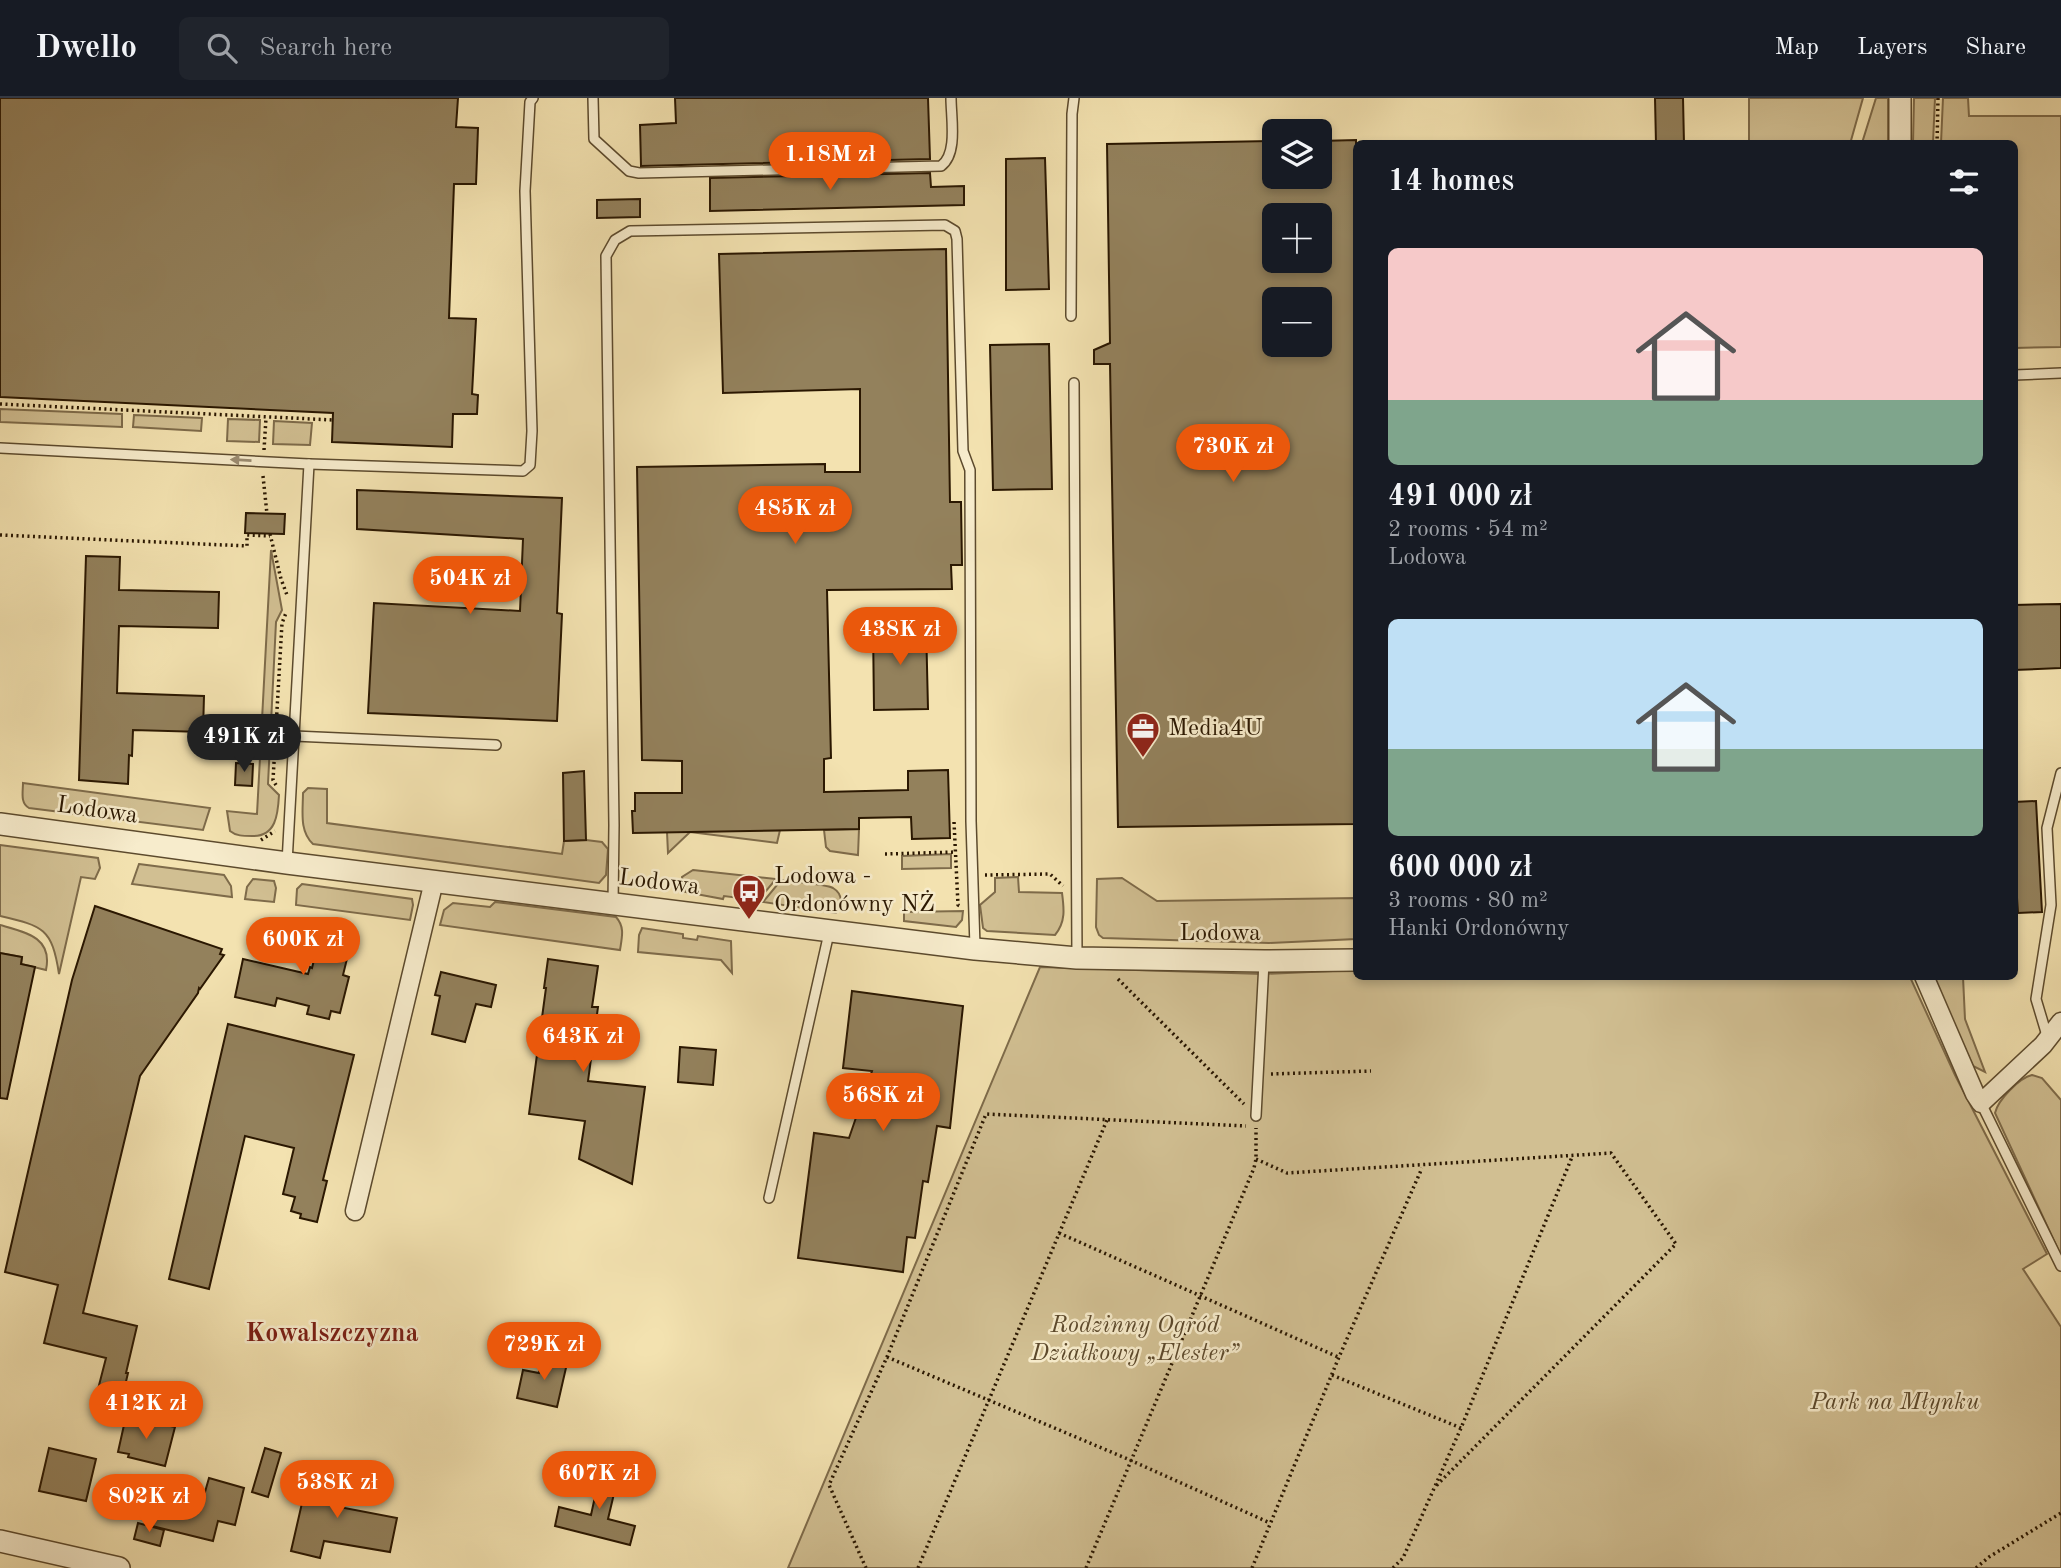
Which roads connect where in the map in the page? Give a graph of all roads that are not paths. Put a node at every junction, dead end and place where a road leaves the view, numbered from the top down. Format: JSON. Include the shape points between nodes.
{"nodes":[{"id":1,"x":533,"y":98,"type":"edge"},
{"id":2,"x":593,"y":98,"type":"edge"},
{"id":3,"x":951,"y":98,"type":"edge"},
{"id":4,"x":1074,"y":98,"type":"edge"},
{"id":5,"x":1900,"y":98,"type":"edge"},
{"id":6,"x":1899,"y":140,"type":"edge"},
{"id":7,"x":1071,"y":316,"type":"dead end"},
{"id":8,"x":2061,"y":373,"type":"edge"},
{"id":9,"x":2018,"y":375,"type":"edge"},
{"id":10,"x":1074,"y":383,"type":"dead end"},
{"id":11,"x":0,"y":448,"type":"edge"},
{"id":12,"x":309,"y":464,"type":"junction"},
{"id":13,"x":294,"y":736,"type":"junction"},
{"id":14,"x":496,"y":745,"type":"dead end"},
{"id":15,"x":2061,"y":773,"type":"edge"},
{"id":16,"x":0,"y":824,"type":"edge"},
{"id":17,"x":287,"y":863,"type":"junction"},
{"id":18,"x":434,"y":881,"type":"junction"},
{"id":19,"x":613,"y":904,"type":"junction"},
{"id":20,"x":829,"y":931,"type":"junction"},
{"id":21,"x":975,"y":949,"type":"junction"},
{"id":22,"x":1086,"y":958,"type":"junction"},
{"id":23,"x":1353,"y":960,"type":"edge"},
{"id":24,"x":1264,"y":961,"type":"junction"},
{"id":25,"x":1926,"y":980,"type":"edge"},
{"id":26,"x":2061,"y":1022,"type":"edge"},
{"id":27,"x":2048,"y":1039,"type":"junction"},
{"id":28,"x":1981,"y":1103,"type":"junction"},
{"id":29,"x":1256,"y":1116,"type":"road end"},
{"id":30,"x":769,"y":1198,"type":"dead end"},
{"id":31,"x":355,"y":1211,"type":"dead end"},
{"id":32,"x":2061,"y":1266,"type":"edge"},
{"id":33,"x":0,"y":1541,"type":"edge"},
{"id":34,"x":119,"y":1568,"type":"edge"}],
"edges":[{"from":1,"to":12,"type":"lane","via":[[525,191],[528,469]]},
{"from":2,"to":3,"type":"lane","via":[[594,139],[629,171],[639,173],[942,166],[952,151]]},
{"from":4,"to":7,"type":"lane"},
{"from":5,"to":6,"type":"street"},
{"from":8,"to":9,"type":"lane"},
{"from":10,"to":22,"type":"lane","via":[[1076,886]]},
{"from":12,"to":11,"type":"lane","one_way":true},
{"from":12,"to":13,"type":"lane"},
{"from":13,"to":14,"type":"lane"},
{"from":13,"to":17,"type":"lane"},
{"from":15,"to":27,"type":"lane","via":[[2047,828],[2052,905],[2036,999]]},
{"from":16,"to":17,"type":"street","name":"Lodowa"},
{"from":17,"to":18,"type":"street","name":"Lodowa"},
{"from":18,"to":19,"type":"street","name":"Lodowa"},
{"from":18,"to":31,"type":"street"},
{"from":19,"to":20,"type":"street","name":"Lodowa"},
{"from":19,"to":21,"type":"lane","via":[[606,256],[615,240],[631,231],[945,225],[955,231],[957,239],[963,450],[970,470]]},
{"from":20,"to":21,"type":"street","name":"Lodowa"},
{"from":20,"to":30,"type":"lane"},
{"from":21,"to":22,"type":"street","name":"Lodowa"},
{"from":22,"to":24,"type":"street","name":"Lodowa"},
{"from":23,"to":24,"type":"street","name":"Lodowa"},
{"from":24,"to":29,"type":"lane"},
{"from":25,"to":28,"type":"street"},
{"from":26,"to":27,"type":"street"},
{"from":27,"to":28,"type":"street"},
{"from":28,"to":32,"type":"lane"},
{"from":33,"to":34,"type":"street"}]}
